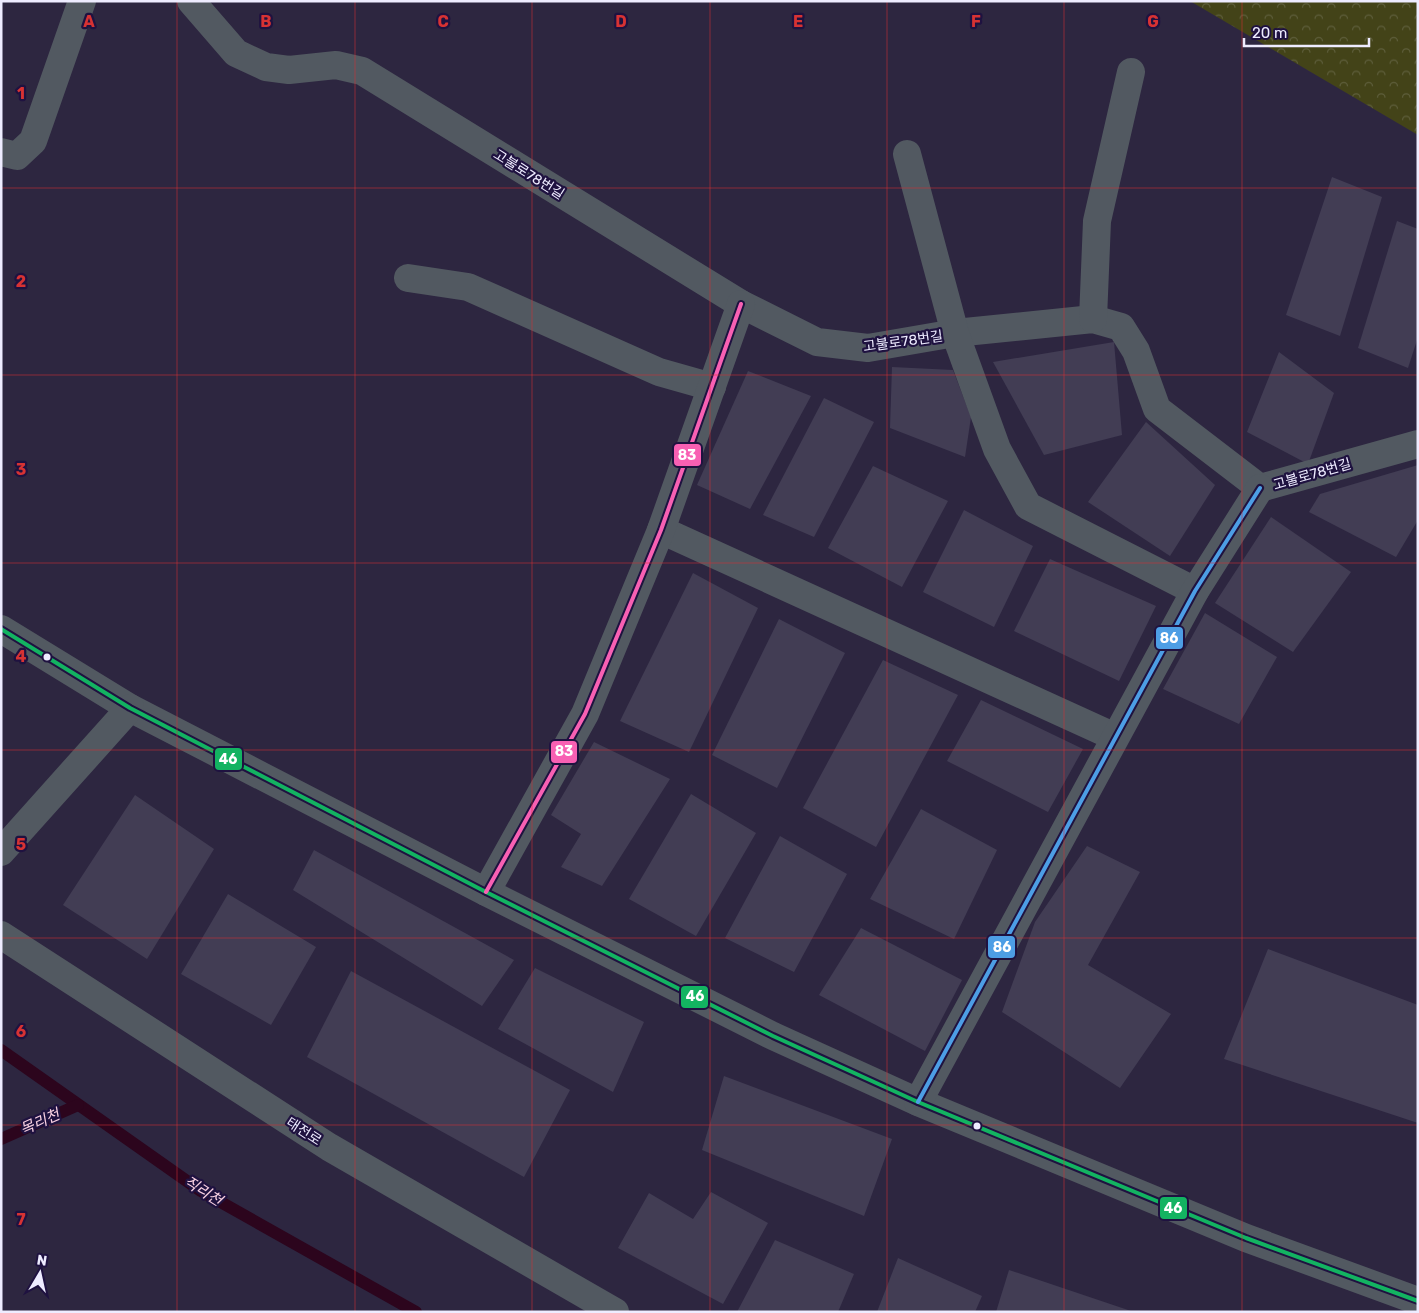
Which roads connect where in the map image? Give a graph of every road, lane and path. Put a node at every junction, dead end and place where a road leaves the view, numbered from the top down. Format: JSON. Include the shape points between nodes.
{"nodes":[{"id":1,"x":82,"y":1,"type":"edge"},
{"id":2,"x":191,"y":1,"type":"edge"},
{"id":3,"x":1131,"y":72,"type":"dead end"},
{"id":4,"x":1,"y":152,"type":"edge"},
{"id":5,"x":907,"y":154,"type":"dead end"},
{"id":6,"x":408,"y":278,"type":"dead end"},
{"id":7,"x":741,"y":304,"type":"junction"},
{"id":8,"x":1092,"y":319,"type":"junction"},
{"id":9,"x":955,"y":333,"type":"junction"},
{"id":10,"x":712,"y":387,"type":"junction"},
{"id":11,"x":1418,"y":444,"type":"edge"},
{"id":12,"x":1260,"y":488,"type":"junction"},
{"id":13,"x":661,"y":530,"type":"junction"},
{"id":14,"x":1195,"y":591,"type":"junction"},
{"id":15,"x":1,"y":628,"type":"edge"},
{"id":16,"x":130,"y":708,"type":"junction"},
{"id":17,"x":1115,"y":737,"type":"junction"},
{"id":18,"x":1,"y":852,"type":"edge"},
{"id":19,"x":486,"y":892,"type":"junction"},
{"id":20,"x":1,"y":935,"type":"edge"},
{"id":21,"x":918,"y":1102,"type":"junction"},
{"id":22,"x":1418,"y":1301,"type":"edge"},
{"id":23,"x":615,"y":1312,"type":"edge"}],
"edges":[{"from":1,"to":4,"type":"street","via":[[33,141],[17,156]]},
{"from":2,"to":7,"type":"street","name":"고불로78번길","via":[[236,53],[266,67],[289,70],[336,65],[362,71]]},
{"from":3,"to":8,"type":"street","via":[[1097,221]]},
{"from":5,"to":9,"type":"street"},
{"from":6,"to":10,"type":"street","via":[[468,287],[659,372]]},
{"from":7,"to":9,"type":"street","name":"고불로78번길","via":[[816,342],[868,348]]},
{"from":7,"to":10,"type":"street"},
{"from":8,"to":9,"type":"street","name":"고불로78번길"},
{"from":8,"to":12,"type":"street","name":"고불로78번길","via":[[1121,326],[1136,351],[1157,410]]},
{"from":9,"to":14,"type":"street","via":[[998,449],[1028,506]]},
{"from":10,"to":13,"type":"street"},
{"from":11,"to":12,"type":"street","name":"고불로78번길"},
{"from":12,"to":14,"type":"street"},
{"from":13,"to":17,"type":"street"},
{"from":13,"to":19,"type":"street","via":[[585,714]]},
{"from":14,"to":17,"type":"street"},
{"from":15,"to":16,"type":"street"},
{"from":16,"to":18,"type":"street"},
{"from":16,"to":19,"type":"street"},
{"from":17,"to":21,"type":"street"},
{"from":19,"to":21,"type":"street","via":[[773,1036]]},
{"from":20,"to":23,"type":"street","name":"태전로","via":[[329,1147]]},
{"from":21,"to":22,"type":"street","via":[[1246,1238]]}]}
